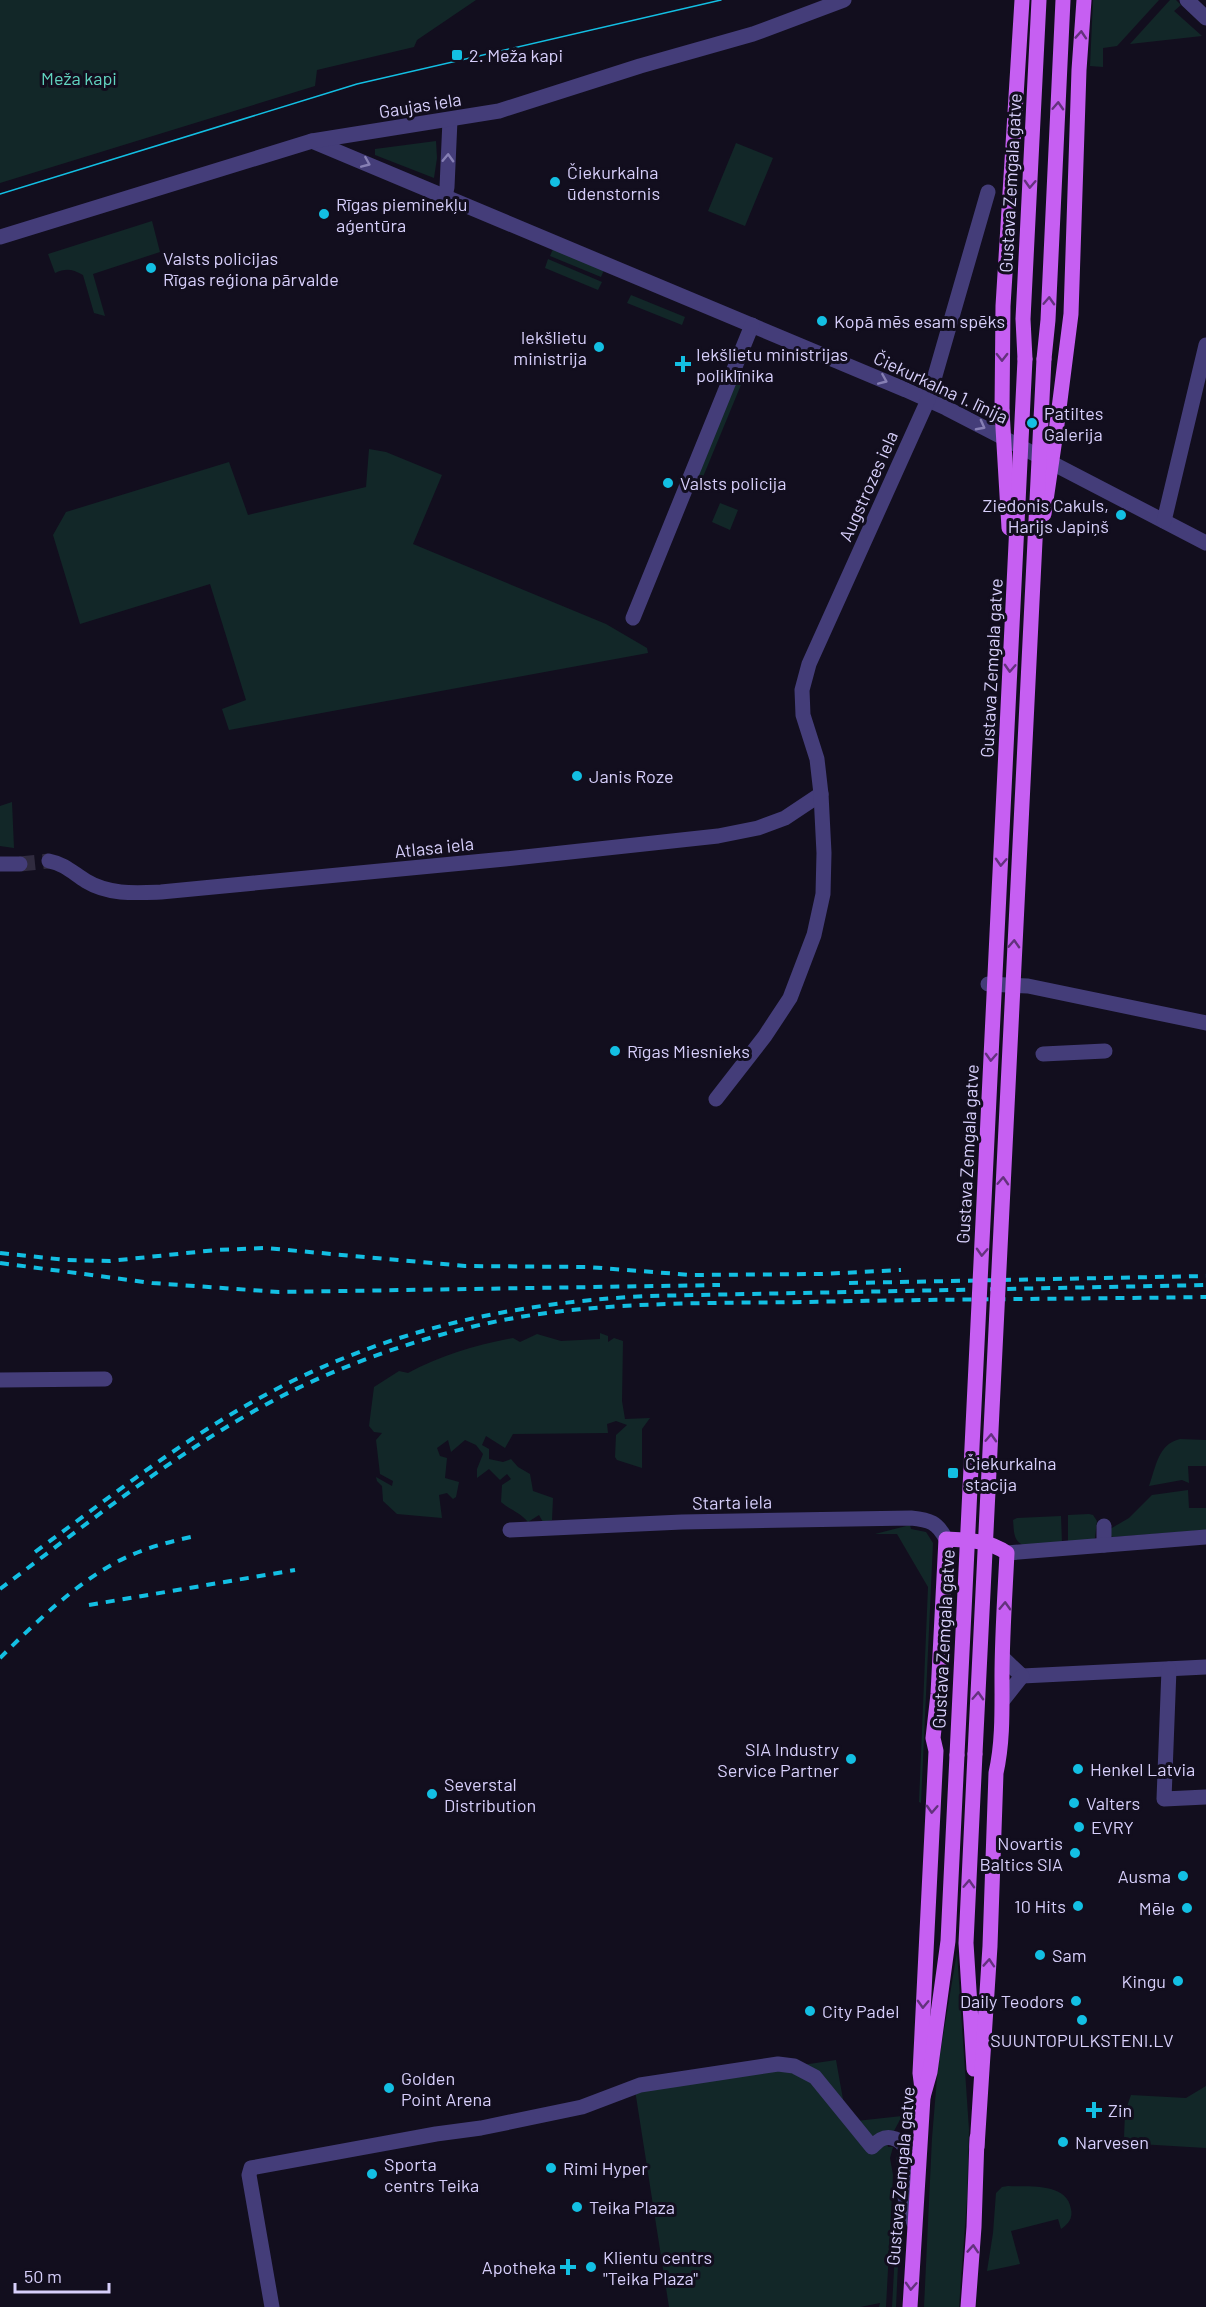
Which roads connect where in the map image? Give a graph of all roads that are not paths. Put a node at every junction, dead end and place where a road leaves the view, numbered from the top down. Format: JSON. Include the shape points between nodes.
{"nodes":[{"id":1,"x":844,"y":0,"type":"edge"},
{"id":2,"x":1022,"y":0,"type":"edge"},
{"id":3,"x":1039,"y":0,"type":"edge"},
{"id":4,"x":1063,"y":0,"type":"edge"},
{"id":5,"x":1084,"y":0,"type":"edge"},
{"id":6,"x":1187,"y":0,"type":"edge"},
{"id":7,"x":1206,"y":18,"type":"edge"},
{"id":8,"x":450,"y":120,"type":"junction"},
{"id":9,"x":312,"y":141,"type":"junction"},
{"id":10,"x":988,"y":192,"type":"dead end"},
{"id":11,"x":445,"y":196,"type":"junction"},
{"id":12,"x":0,"y":237,"type":"edge"},
{"id":13,"x":752,"y":325,"type":"junction"},
{"id":14,"x":1206,"y":345,"type":"edge"},
{"id":15,"x":928,"y":400,"type":"junction"},
{"id":16,"x":1164,"y":521,"type":"junction"},
{"id":17,"x":1206,"y":543,"type":"edge"},
{"id":18,"x":1013,"y":609,"type":"junction"},
{"id":19,"x":1030,"y":612,"type":"junction"},
{"id":20,"x":633,"y":618,"type":"dead end"},
{"id":21,"x":821,"y":794,"type":"junction"},
{"id":22,"x":49,"y":861,"type":"tunnel mouth"},
{"id":23,"x":0,"y":864,"type":"edge"},
{"id":24,"x":20,"y":864,"type":"tunnel mouth"},
{"id":25,"x":988,"y":984,"type":"dead end"},
{"id":26,"x":1206,"y":1023,"type":"edge"},
{"id":27,"x":1105,"y":1052,"type":"dead end"},
{"id":28,"x":1043,"y":1054,"type":"dead end"},
{"id":29,"x":716,"y":1099,"type":"dead end"},
{"id":30,"x":105,"y":1379,"type":"dead end"},
{"id":31,"x":0,"y":1380,"type":"edge"},
{"id":32,"x":1104,"y":1526,"type":"dead end"},
{"id":33,"x":510,"y":1530,"type":"dead end"},
{"id":34,"x":1206,"y":1536,"type":"edge"},
{"id":35,"x":946,"y":1539,"type":"junction"},
{"id":36,"x":1104,"y":1545,"type":"junction"},
{"id":37,"x":1007,"y":1553,"type":"junction"},
{"id":38,"x":1003,"y":1658,"type":"junction"},
{"id":39,"x":1206,"y":1668,"type":"edge"},
{"id":40,"x":1169,"y":1669,"type":"junction"},
{"id":41,"x":1022,"y":1677,"type":"junction"},
{"id":42,"x":1003,"y":1700,"type":"junction"},
{"id":43,"x":1206,"y":1797,"type":"edge"},
{"id":44,"x":923,"y":2097,"type":"junction"},
{"id":45,"x":977,"y":2147,"type":"junction"},
{"id":46,"x":914,"y":2223,"type":"junction"},
{"id":47,"x":272,"y":2307,"type":"edge"},
{"id":48,"x":910,"y":2307,"type":"edge"},
{"id":49,"x":968,"y":2307,"type":"edge"}],
"edges":[{"from":1,"to":8,"type":"street","name":"Gaujas iela","via":[[753,34],[499,111]]},
{"from":2,"to":18,"type":"main road","one_way":true,"bridge":true,"via":[[1002,350]]},
{"from":3,"to":18,"type":"main road","name":"Gustava Zemgala gatve","one_way":true,"bridge":true},
{"from":19,"to":4,"type":"main road","name":"Gustava Zemgala gatve","one_way":true,"bridge":true},
{"from":19,"to":5,"type":"main road","one_way":true,"bridge":true,"via":[[1071,314]]},
{"from":6,"to":7,"type":"street"},
{"from":8,"to":9,"type":"street","name":"Gaujas iela"},
{"from":11,"to":8,"type":"street","one_way":true},
{"from":9,"to":11,"type":"street","name":"Čiekurkalna 1. līnija","one_way":true},
{"from":9,"to":12,"type":"street","name":"Gaujas iela"},
{"from":10,"to":15,"type":"street","name":"Augstrozes iela"},
{"from":11,"to":13,"type":"street","name":"Čiekurkalna 1. līnija"},
{"from":13,"to":15,"type":"street","name":"Čiekurkalna 1. līnija","one_way":true},
{"from":13,"to":20,"type":"street"},
{"from":14,"to":16,"type":"street"},
{"from":15,"to":16,"type":"street","name":"Čiekurkalna 1. līnija","one_way":true},
{"from":15,"to":21,"type":"street","name":"Augstrozes iela","via":[[803,682],[803,715],[817,759]]},
{"from":16,"to":17,"type":"street","name":"Čiekurkalna 1. līnija"},
{"from":18,"to":44,"type":"main road","name":"Gustava Zemgala gatve","one_way":true,"bridge":true,"via":[[948,1941]]},
{"from":45,"to":19,"type":"main road","name":"Gustava Zemgala gatve","one_way":true,"bridge":true,"via":[[966,1943]]},
{"from":21,"to":22,"type":"street","name":"Atlasa iela","via":[[785,818],[718,836],[161,892],[121,893],[88,882],[61,863]]},
{"from":21,"to":29,"type":"street","name":"Augstrozes iela","via":[[823,894],[814,935],[790,998]]},
{"from":23,"to":24,"type":"street"},
{"from":25,"to":26,"type":"street","via":[[1028,986]]},
{"from":27,"to":28,"type":"street"},
{"from":30,"to":31,"type":"street"},
{"from":32,"to":36,"type":"street"},
{"from":33,"to":35,"type":"street","name":"Starta iela","via":[[911,1518],[939,1526]]},
{"from":34,"to":36,"type":"street"},
{"from":35,"to":37,"type":"main road","via":[[975,1540]]},
{"from":35,"to":44,"type":"main road","one_way":true,"via":[[933,1738],[936,1751],[920,2073]]},
{"from":36,"to":37,"type":"street"},
{"from":38,"to":37,"type":"main road","one_way":true},
{"from":38,"to":41,"type":"street"},
{"from":38,"to":42,"type":"main road"},
{"from":39,"to":40,"type":"street"},
{"from":40,"to":41,"type":"street"},
{"from":40,"to":43,"type":"street","via":[[1164,1799]]},
{"from":41,"to":42,"type":"street"},
{"from":45,"to":42,"type":"main road","one_way":true},
{"from":44,"to":46,"type":"main road","name":"Gustava Zemgala gatve"},
{"from":49,"to":45,"type":"main road","name":"Gustava Zemgala gatve","one_way":true},
{"from":46,"to":47,"type":"street","via":[[904,2197],[905,2148],[899,2141],[885,2138],[872,2147],[822,2084],[806,2071],[778,2064],[640,2085],[582,2108],[251,2168],[249,2175]]},
{"from":46,"to":48,"type":"main road","name":"Gustava Zemgala gatve","one_way":true}]}
